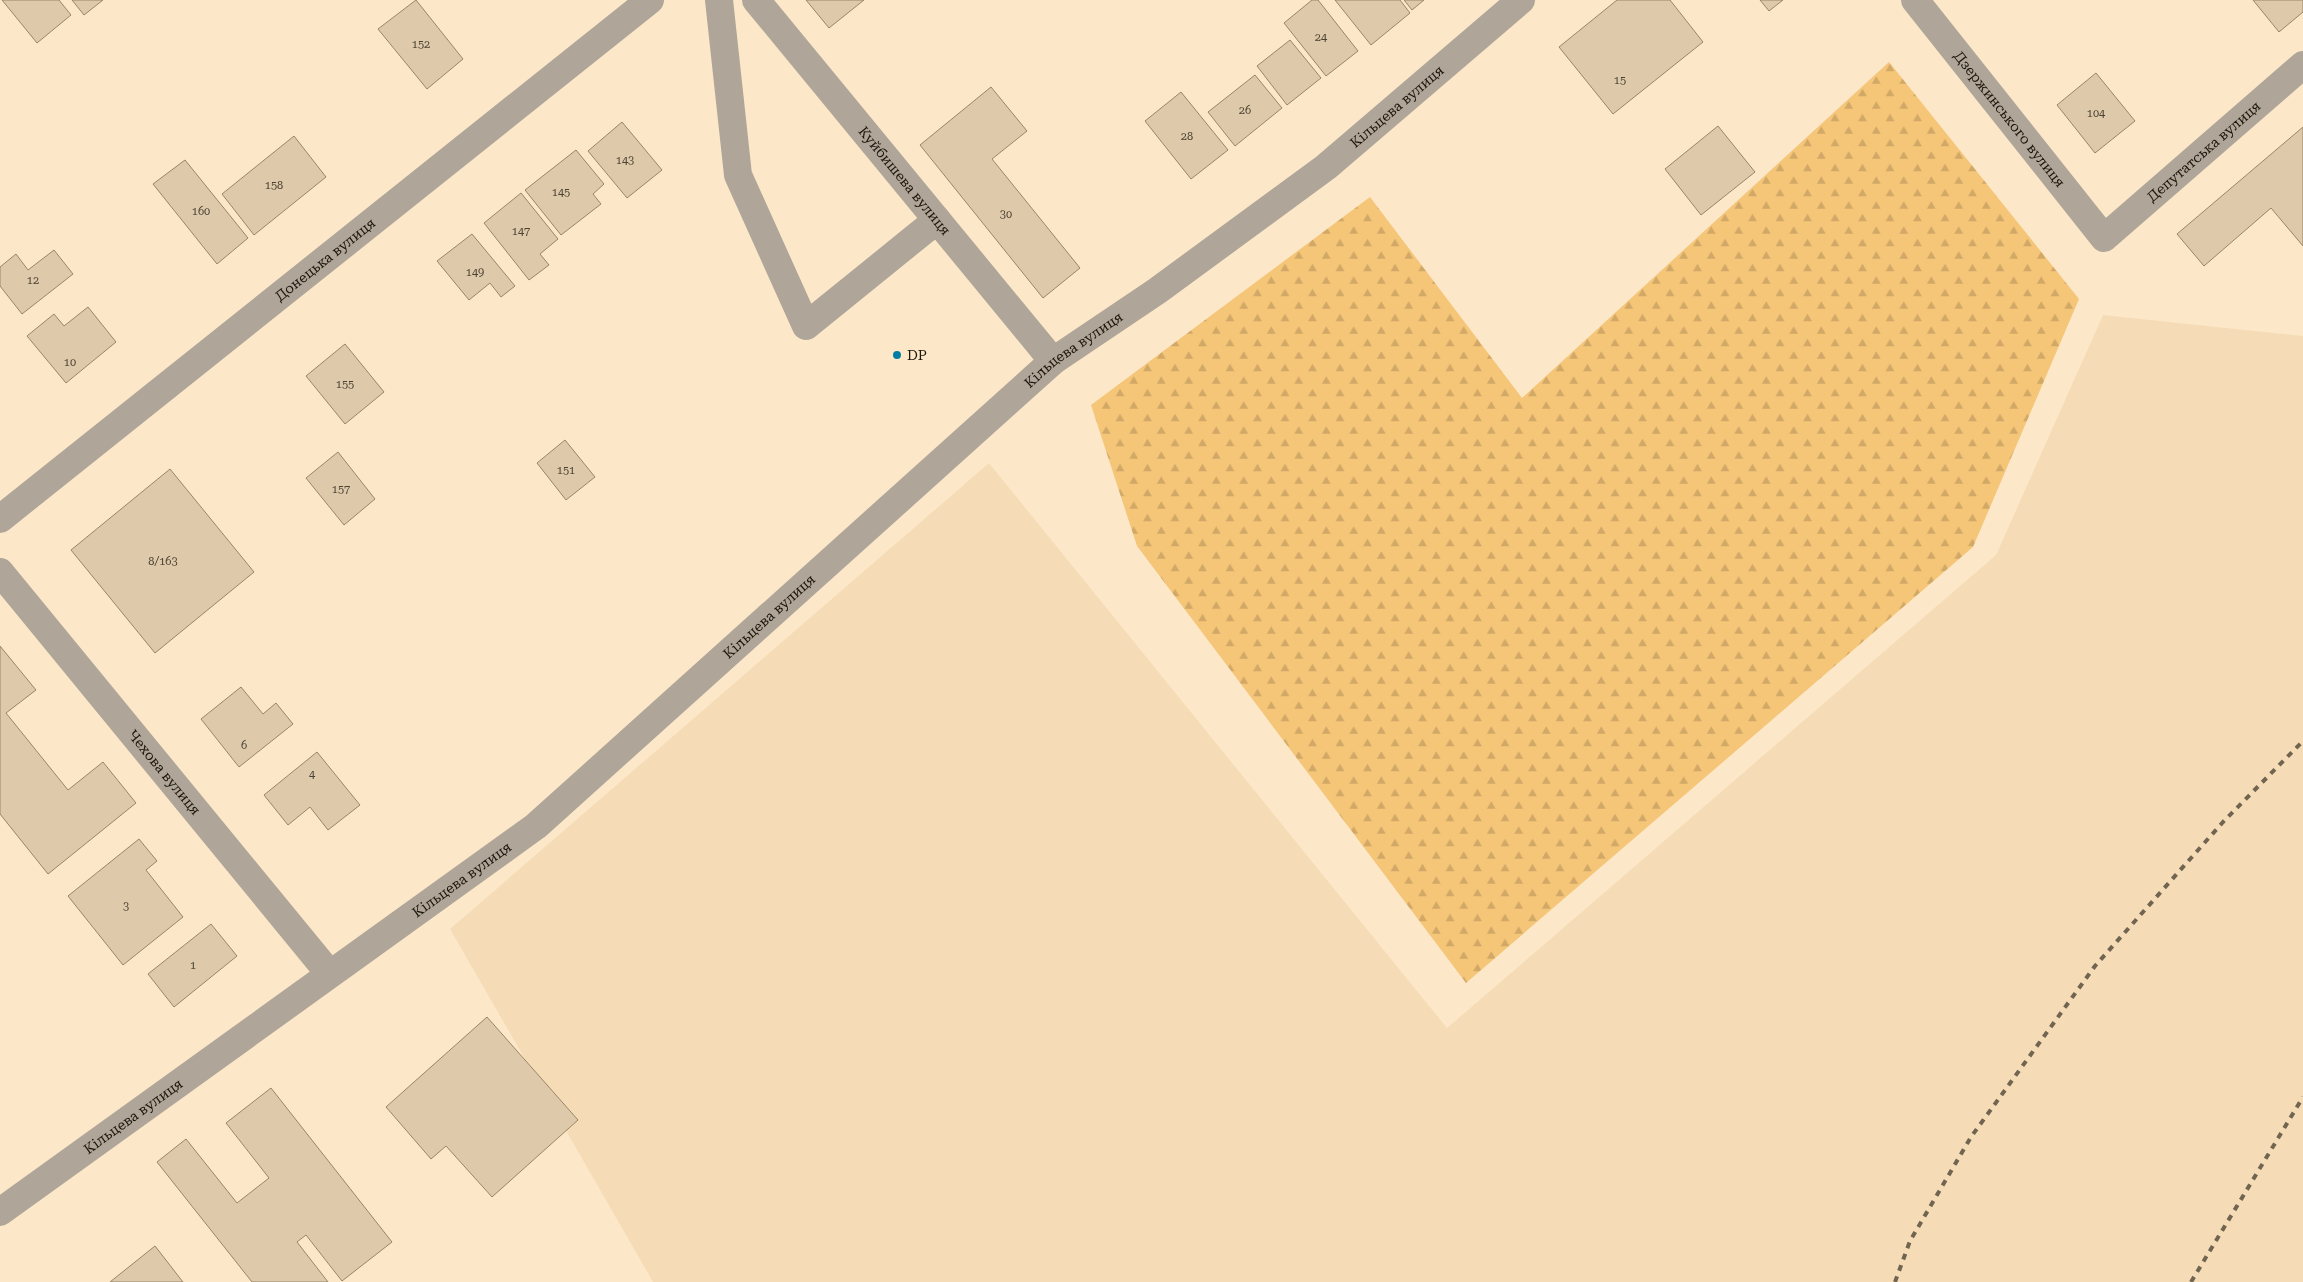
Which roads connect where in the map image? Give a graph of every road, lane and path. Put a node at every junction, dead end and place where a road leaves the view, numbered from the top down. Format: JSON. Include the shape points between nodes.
{"nodes":[{"id":1,"x":650,"y":0,"type":"edge"},
{"id":2,"x":720,"y":0,"type":"edge"},
{"id":3,"x":756,"y":0,"type":"edge"},
{"id":4,"x":1521,"y":0,"type":"edge"},
{"id":5,"x":1915,"y":0,"type":"edge"},
{"id":6,"x":2303,"y":65,"type":"edge"},
{"id":7,"x":937,"y":220,"type":"junction"},
{"id":8,"x":2104,"y":238,"type":"joint"},
{"id":9,"x":1053,"y":361,"type":"junction"},
{"id":10,"x":3,"y":511,"type":"edge"},
{"id":11,"x":0,"y":572,"type":"edge"},
{"id":12,"x":329,"y":973,"type":"junction"},
{"id":13,"x":0,"y":1212,"type":"edge"}],
"edges":[{"from":1,"to":10,"type":"street","name":"Донецька вулиця"},
{"from":2,"to":7,"type":"street","via":[[738,175],[806,326]]},
{"from":3,"to":7,"type":"street","name":"Куйбишева вулиця"},
{"from":4,"to":9,"type":"street","name":"Кільцева вулиця","via":[[1326,167],[1157,291]]},
{"from":5,"to":8,"type":"street","name":"Дзержинського вулиця"},
{"from":6,"to":8,"type":"street","name":"Депутатська вулиця"},
{"from":7,"to":9,"type":"street","name":"Куйбишева вулиця"},
{"from":9,"to":12,"type":"street","name":"Кільцева вулиця","via":[[536,826]]},
{"from":11,"to":12,"type":"street","name":"Чехова вулиця"},
{"from":12,"to":13,"type":"street","name":"Кільцева вулиця"}]}
